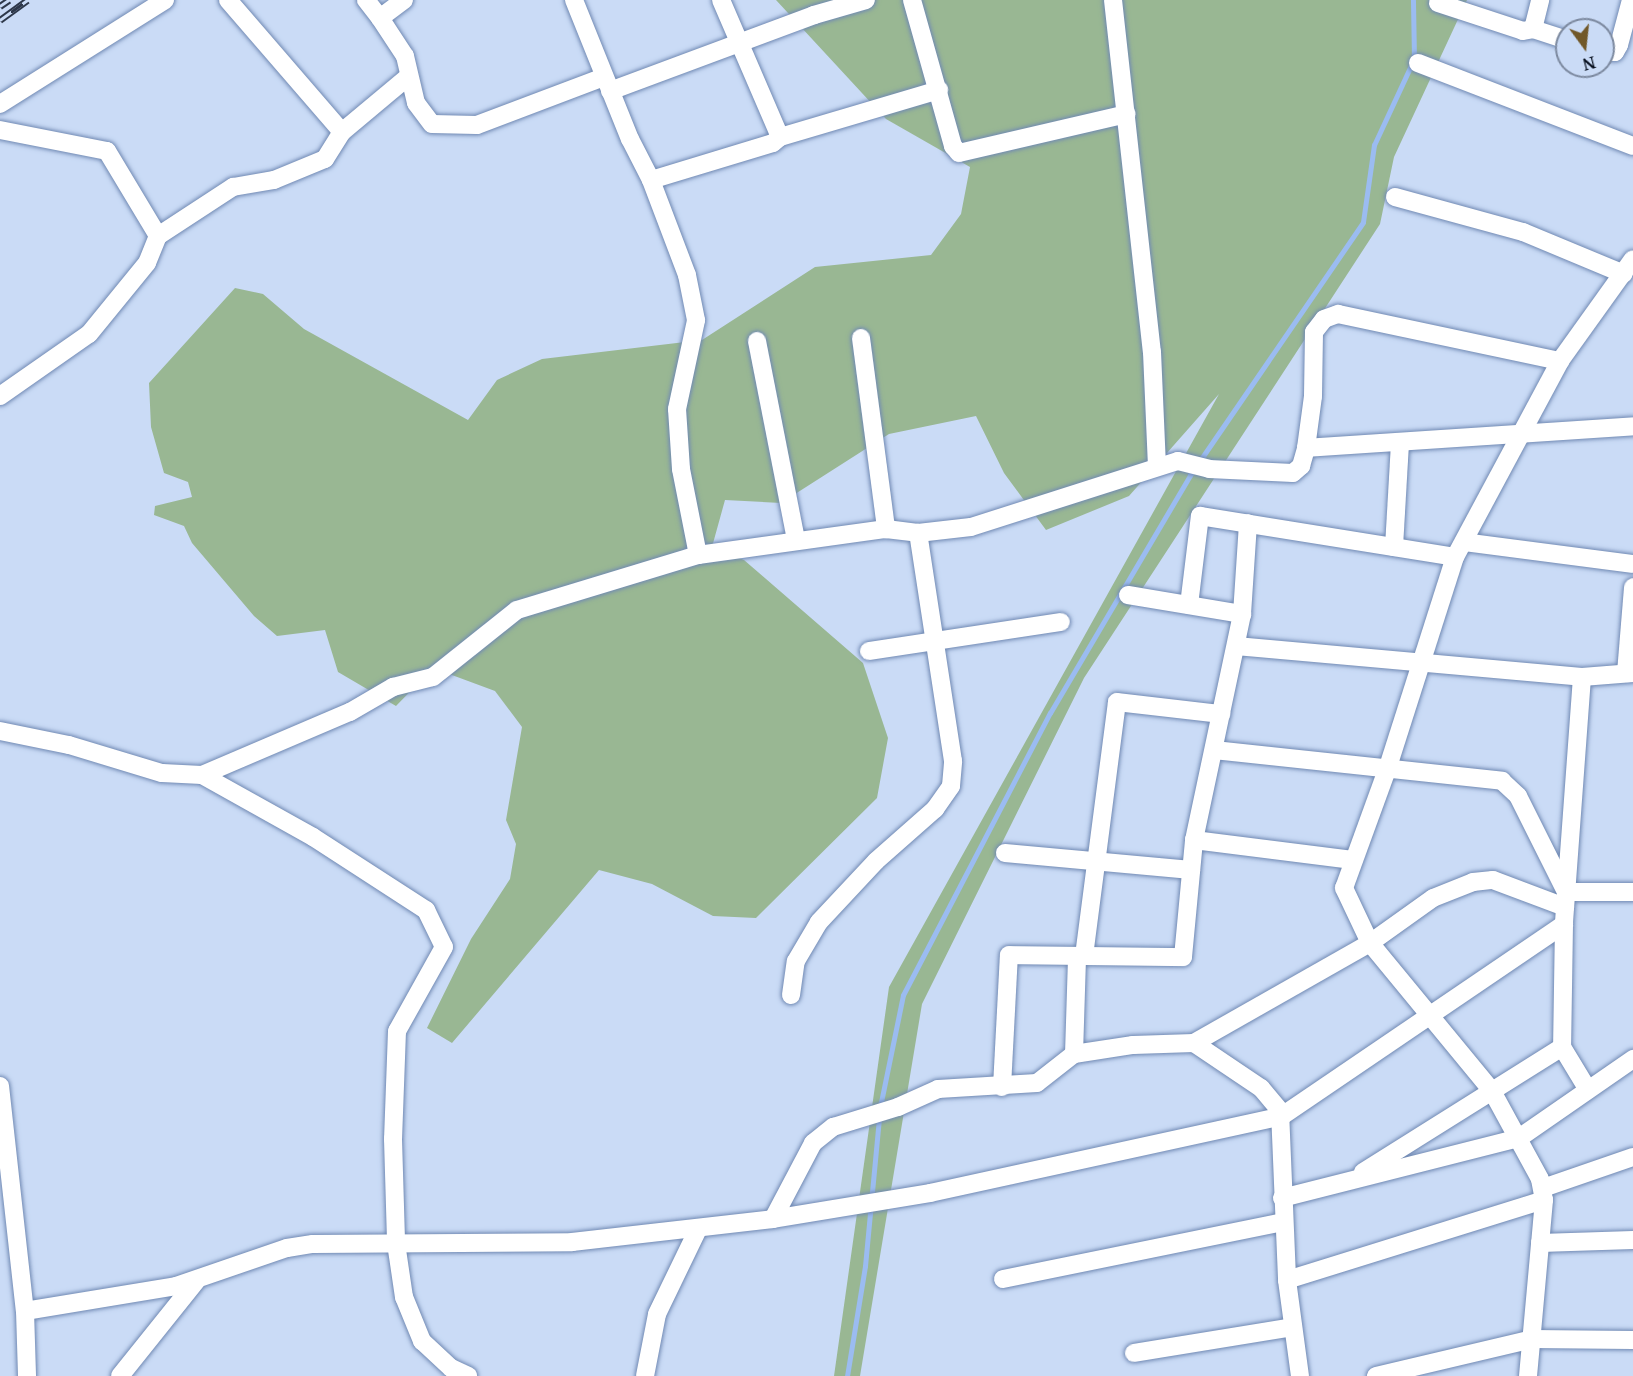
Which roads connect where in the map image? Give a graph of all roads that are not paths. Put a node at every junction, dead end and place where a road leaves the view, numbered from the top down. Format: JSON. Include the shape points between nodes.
{"nodes":[{"id":1,"x":165,"y":0,"type":"edge"},
{"id":2,"x":228,"y":0,"type":"edge"},
{"id":3,"x":366,"y":0,"type":"edge"},
{"id":4,"x":404,"y":0,"type":"edge"},
{"id":5,"x":574,"y":0,"type":"edge"},
{"id":6,"x":721,"y":0,"type":"edge"},
{"id":7,"x":866,"y":0,"type":"edge"},
{"id":8,"x":912,"y":0,"type":"edge"},
{"id":9,"x":1113,"y":0,"type":"edge"},
{"id":10,"x":1540,"y":0,"type":"edge"},
{"id":11,"x":1631,"y":0,"type":"edge"},
{"id":12,"x":1438,"y":3,"type":"dead end"},
{"id":13,"x":380,"y":18,"type":"junction"},
{"id":14,"x":1533,"y":29,"type":"junction"},
{"id":15,"x":1555,"y":36,"type":"edge"},
{"id":16,"x":740,"y":44,"type":"junction"},
{"id":17,"x":1615,"y":52,"type":"edge"},
{"id":18,"x":1418,"y":63,"type":"dead end"},
{"id":19,"x":409,"y":76,"type":"junction"},
{"id":20,"x":607,"y":84,"type":"junction"},
{"id":21,"x":939,"y":90,"type":"junction"},
{"id":22,"x":0,"y":104,"type":"edge"},
{"id":23,"x":1127,"y":114,"type":"junction"},
{"id":24,"x":0,"y":130,"type":"edge"},
{"id":25,"x":342,"y":132,"type":"junction"},
{"id":26,"x":780,"y":137,"type":"junction"},
{"id":27,"x":1633,"y":146,"type":"edge"},
{"id":28,"x":651,"y":180,"type":"junction"},
{"id":29,"x":1395,"y":197,"type":"dead end"},
{"id":30,"x":158,"y":236,"type":"junction"},
{"id":31,"x":1628,"y":267,"type":"edge"},
{"id":32,"x":861,"y":338,"type":"dead end"},
{"id":33,"x":757,"y":341,"type":"dead end"},
{"id":34,"x":1560,"y":361,"type":"junction"},
{"id":35,"x":0,"y":396,"type":"edge"},
{"id":36,"x":1633,"y":426,"type":"edge"},
{"id":37,"x":1518,"y":435,"type":"junction"},
{"id":38,"x":1400,"y":444,"type":"junction"},
{"id":39,"x":1306,"y":448,"type":"junction"},
{"id":40,"x":1157,"y":465,"type":"junction"},
{"id":41,"x":1248,"y":523,"type":"junction"},
{"id":42,"x":886,"y":529,"type":"junction"},
{"id":43,"x":918,"y":533,"type":"junction"},
{"id":44,"x":796,"y":539,"type":"junction"},
{"id":45,"x":1394,"y":547,"type":"junction"},
{"id":46,"x":1460,"y":550,"type":"junction"},
{"id":47,"x":698,"y":555,"type":"junction"},
{"id":48,"x":1633,"y":564,"type":"edge"},
{"id":49,"x":1633,"y":587,"type":"edge"},
{"id":50,"x":1128,"y":595,"type":"dead end"},
{"id":51,"x":1189,"y":605,"type":"junction"},
{"id":52,"x":1242,"y":614,"type":"junction"},
{"id":53,"x":1061,"y":622,"type":"dead end"},
{"id":54,"x":936,"y":643,"type":"junction"},
{"id":55,"x":1236,"y":646,"type":"junction"},
{"id":56,"x":869,"y":651,"type":"dead end"},
{"id":57,"x":1421,"y":663,"type":"junction"},
{"id":58,"x":1629,"y":673,"type":"edge"},
{"id":59,"x":1582,"y":677,"type":"junction"},
{"id":60,"x":1221,"y":714,"type":"junction"},
{"id":61,"x":0,"y":731,"type":"edge"},
{"id":62,"x":1214,"y":750,"type":"junction"},
{"id":63,"x":1387,"y":770,"type":"junction"},
{"id":64,"x":202,"y":775,"type":"junction"},
{"id":65,"x":1194,"y":840,"type":"junction"},
{"id":66,"x":1005,"y":853,"type":"dead end"},
{"id":67,"x":1353,"y":860,"type":"junction"},
{"id":68,"x":1097,"y":861,"type":"junction"},
{"id":69,"x":1191,"y":870,"type":"junction"},
{"id":70,"x":1633,"y":892,"type":"edge"},
{"id":71,"x":1565,"y":908,"type":"junction"},
{"id":72,"x":1370,"y":943,"type":"junction"},
{"id":73,"x":1081,"y":956,"type":"junction"},
{"id":74,"x":791,"y":995,"type":"dead end"},
{"id":75,"x":1429,"y":1016,"type":"junction"},
{"id":76,"x":1194,"y":1043,"type":"junction"},
{"id":77,"x":1562,"y":1047,"type":"junction"},
{"id":78,"x":1074,"y":1054,"type":"junction"},
{"id":79,"x":1633,"y":1059,"type":"edge"},
{"id":80,"x":0,"y":1086,"type":"edge"},
{"id":81,"x":1002,"y":1087,"type":"junction"},
{"id":82,"x":1588,"y":1090,"type":"junction"},
{"id":83,"x":1492,"y":1091,"type":"junction"},
{"id":84,"x":1282,"y":1116,"type":"junction"},
{"id":85,"x":1519,"y":1138,"type":"junction"},
{"id":86,"x":1633,"y":1157,"type":"edge"},
{"id":87,"x":1348,"y":1182,"type":"junction"},
{"id":88,"x":1544,"y":1194,"type":"junction"},
{"id":89,"x":1282,"y":1198,"type":"junction"},
{"id":90,"x":773,"y":1219,"type":"junction"},
{"id":91,"x":1283,"y":1222,"type":"junction"},
{"id":92,"x":698,"y":1229,"type":"junction"},
{"id":93,"x":1633,"y":1239,"type":"edge"},
{"id":94,"x":396,"y":1243,"type":"junction"},
{"id":95,"x":1540,"y":1243,"type":"junction"},
{"id":96,"x":1003,"y":1279,"type":"dead end"},
{"id":97,"x":196,"y":1281,"type":"junction"},
{"id":98,"x":1287,"y":1281,"type":"junction"},
{"id":99,"x":25,"y":1311,"type":"junction"},
{"id":100,"x":1293,"y":1327,"type":"junction"},
{"id":101,"x":1532,"y":1339,"type":"junction"},
{"id":102,"x":1633,"y":1340,"type":"edge"},
{"id":103,"x":1134,"y":1353,"type":"dead end"},
{"id":104,"x":27,"y":1376,"type":"edge"},
{"id":105,"x":120,"y":1376,"type":"edge"},
{"id":106,"x":468,"y":1376,"type":"edge"},
{"id":107,"x":645,"y":1376,"type":"edge"},
{"id":108,"x":1300,"y":1376,"type":"edge"},
{"id":109,"x":1376,"y":1376,"type":"edge"},
{"id":110,"x":1528,"y":1376,"type":"edge"}],
"edges":[{"from":1,"to":22,"type":"street"},
{"from":2,"to":25,"type":"street"},
{"from":3,"to":13,"type":"street"},
{"from":4,"to":13,"type":"street"},
{"from":5,"to":20,"type":"street"},
{"from":6,"to":16,"type":"street"},
{"from":7,"to":16,"type":"street"},
{"from":8,"to":21,"type":"street"},
{"from":9,"to":23,"type":"street"},
{"from":10,"to":14,"type":"street"},
{"from":11,"to":17,"type":"street"},
{"from":12,"to":14,"type":"street","via":[[1523,31]]},
{"from":13,"to":19,"type":"street","via":[[405,56]]},
{"from":14,"to":15,"type":"street"},
{"from":16,"to":20,"type":"street"},
{"from":16,"to":26,"type":"street"},
{"from":18,"to":27,"type":"street"},
{"from":19,"to":20,"type":"street","via":[[416,103],[432,124],[477,125]]},
{"from":19,"to":25,"type":"street"},
{"from":20,"to":28,"type":"street"},
{"from":21,"to":23,"type":"street","via":[[959,153]]},
{"from":21,"to":26,"type":"street"},
{"from":23,"to":40,"type":"street","via":[[1152,352]]},
{"from":24,"to":30,"type":"street","via":[[107,151]]},
{"from":25,"to":30,"type":"street","via":[[325,159],[274,180],[233,187]]},
{"from":26,"to":28,"type":"street","via":[[773,143]]},
{"from":28,"to":47,"type":"street","via":[[687,275],[696,321],[677,409],[681,468]]},
{"from":29,"to":31,"type":"street","via":[[1523,232]]},
{"from":30,"to":35,"type":"street","via":[[147,263],[88,334]]},
{"from":31,"to":34,"type":"street"},
{"from":32,"to":42,"type":"street"},
{"from":33,"to":44,"type":"street"},
{"from":34,"to":37,"type":"street"},
{"from":34,"to":39,"type":"street","via":[[1338,314],[1324,319],[1314,332],[1313,396]]},
{"from":36,"to":37,"type":"street"},
{"from":37,"to":38,"type":"street"},
{"from":37,"to":46,"type":"street"},
{"from":38,"to":39,"type":"street"},
{"from":38,"to":45,"type":"street"},
{"from":39,"to":40,"type":"street","via":[[1301,466],[1293,473],[1209,469],[1178,461]]},
{"from":40,"to":43,"type":"street","via":[[971,527]]},
{"from":41,"to":45,"type":"street"},
{"from":41,"to":51,"type":"street","via":[[1200,516]]},
{"from":41,"to":52,"type":"street"},
{"from":42,"to":43,"type":"street"},
{"from":42,"to":44,"type":"street"},
{"from":43,"to":54,"type":"street"},
{"from":44,"to":47,"type":"street"},
{"from":45,"to":46,"type":"street"},
{"from":46,"to":48,"type":"street"},
{"from":46,"to":57,"type":"street"},
{"from":47,"to":64,"type":"street","via":[[517,610],[433,677],[393,687],[350,712]]},
{"from":49,"to":58,"type":"street"},
{"from":50,"to":51,"type":"street"},
{"from":51,"to":52,"type":"street"},
{"from":52,"to":55,"type":"street"},
{"from":53,"to":54,"type":"street"},
{"from":54,"to":56,"type":"street"},
{"from":54,"to":74,"type":"street","via":[[953,761],[951,786],[936,809],[876,861],[819,922],[796,961]]},
{"from":55,"to":57,"type":"street"},
{"from":55,"to":60,"type":"street"},
{"from":57,"to":59,"type":"street"},
{"from":57,"to":63,"type":"street"},
{"from":58,"to":59,"type":"street"},
{"from":59,"to":71,"type":"street"},
{"from":60,"to":62,"type":"street"},
{"from":60,"to":68,"type":"street","via":[[1118,702]]},
{"from":61,"to":64,"type":"street","via":[[69,745],[162,773]]},
{"from":62,"to":63,"type":"street"},
{"from":62,"to":65,"type":"street"},
{"from":63,"to":67,"type":"street"},
{"from":63,"to":71,"type":"street","via":[[1493,779],[1511,788]]},
{"from":64,"to":94,"type":"street","via":[[314,837],[414,901],[426,910],[442,939],[443,952],[397,1031],[393,1139]]},
{"from":65,"to":67,"type":"street"},
{"from":65,"to":69,"type":"street"},
{"from":66,"to":68,"type":"street"},
{"from":67,"to":72,"type":"street","via":[[1344,888]]},
{"from":68,"to":69,"type":"street"},
{"from":68,"to":73,"type":"street"},
{"from":69,"to":73,"type":"street","via":[[1183,957]]},
{"from":70,"to":71,"type":"street"},
{"from":71,"to":72,"type":"street","via":[[1493,880],[1473,882],[1422,904]]},
{"from":71,"to":75,"type":"street"},
{"from":71,"to":77,"type":"street"},
{"from":72,"to":75,"type":"street"},
{"from":72,"to":76,"type":"street"},
{"from":73,"to":78,"type":"street"},
{"from":73,"to":81,"type":"street","via":[[1009,955]]},
{"from":75,"to":83,"type":"street"},
{"from":75,"to":84,"type":"street"},
{"from":76,"to":78,"type":"street","via":[[1133,1045]]},
{"from":76,"to":84,"type":"street","via":[[1261,1088]]},
{"from":77,"to":82,"type":"street"},
{"from":77,"to":83,"type":"street"},
{"from":78,"to":81,"type":"street","via":[[1037,1083]]},
{"from":79,"to":82,"type":"street"},
{"from":80,"to":99,"type":"street"},
{"from":81,"to":90,"type":"street","via":[[930,1091],[898,1107],[825,1132],[813,1143]]},
{"from":82,"to":85,"type":"street"},
{"from":83,"to":85,"type":"street"},
{"from":83,"to":87,"type":"street"},
{"from":84,"to":89,"type":"street"},
{"from":84,"to":90,"type":"street","via":[[930,1193]]},
{"from":85,"to":87,"type":"street"},
{"from":85,"to":88,"type":"street"},
{"from":86,"to":88,"type":"street"},
{"from":87,"to":89,"type":"street"},
{"from":88,"to":95,"type":"street"},
{"from":88,"to":98,"type":"street"},
{"from":89,"to":91,"type":"street"},
{"from":90,"to":92,"type":"street"},
{"from":91,"to":96,"type":"street"},
{"from":91,"to":98,"type":"street"},
{"from":92,"to":94,"type":"street","via":[[572,1242]]},
{"from":92,"to":107,"type":"street","via":[[657,1314]]},
{"from":93,"to":95,"type":"street"},
{"from":94,"to":97,"type":"street","via":[[300,1246]]},
{"from":94,"to":106,"type":"street","via":[[404,1297],[422,1341],[451,1368]]},
{"from":95,"to":101,"type":"street"},
{"from":97,"to":99,"type":"street"},
{"from":97,"to":105,"type":"street"},
{"from":98,"to":100,"type":"street"},
{"from":99,"to":104,"type":"street"},
{"from":100,"to":103,"type":"street"},
{"from":100,"to":108,"type":"street"},
{"from":101,"to":102,"type":"street"},
{"from":101,"to":109,"type":"street"},
{"from":101,"to":110,"type":"street"}]}
